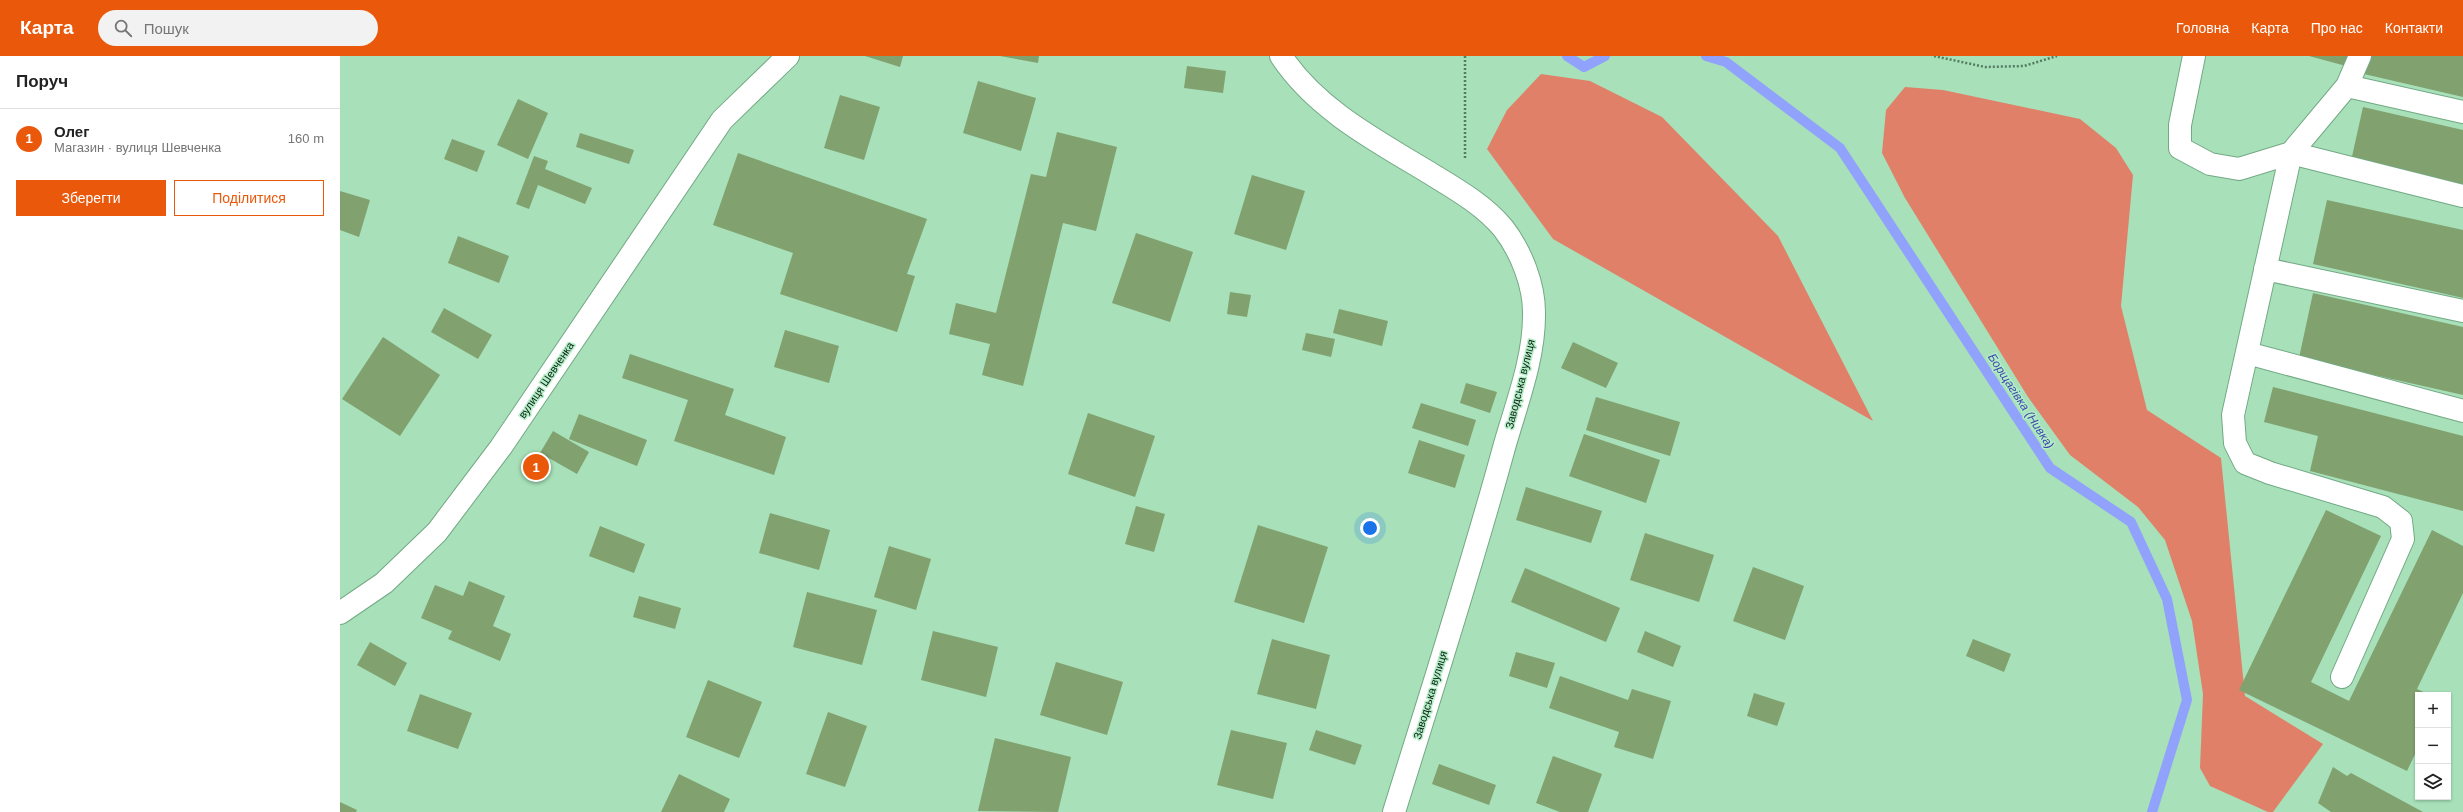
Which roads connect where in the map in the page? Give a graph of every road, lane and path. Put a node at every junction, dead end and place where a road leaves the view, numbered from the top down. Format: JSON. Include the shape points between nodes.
{"nodes":[{"id":1,"x":772,"y":56,"type":"edge"},
{"id":2,"x":788,"y":56,"type":"edge"},
{"id":3,"x":1281,"y":56,"type":"edge"},
{"id":4,"x":1465,"y":56,"type":"edge"},
{"id":5,"x":1934,"y":56,"type":"edge"},
{"id":6,"x":2057,"y":56,"type":"edge"},
{"id":7,"x":2194,"y":56,"type":"edge"},
{"id":8,"x":2360,"y":56,"type":"edge"},
{"id":9,"x":2347,"y":86,"type":"junction"},
{"id":10,"x":2463,"y":112,"type":"edge"},
{"id":11,"x":722,"y":120,"type":"junction"},
{"id":12,"x":2291,"y":153,"type":"junction"},
{"id":13,"x":1465,"y":195,"type":"junction"},
{"id":14,"x":2463,"y":196,"type":"edge"},
{"id":15,"x":2265,"y":269,"type":"junction"},
{"id":16,"x":2463,"y":311,"type":"edge"},
{"id":17,"x":2247,"y":353,"type":"junction"},
{"id":18,"x":2463,"y":411,"type":"edge"},
{"id":19,"x":340,"y":613,"type":"edge"},
{"id":20,"x":2342,"y":677,"type":"dead end"},
{"id":21,"x":1394,"y":812,"type":"edge"}],
"edges":[{"from":1,"to":11,"type":"street","name":"вулиця Шевченка"},
{"from":2,"to":11,"type":"street","name":"вулиця Шевченка"},
{"from":3,"to":13,"type":"street","name":"Заводська вулиця","via":[[1292,73],[1323,103],[1378,142]]},
{"from":4,"to":13,"type":"path"},
{"from":5,"to":6,"type":"path","via":[[1985,67],[2024,66]]},
{"from":7,"to":12,"type":"street","via":[[2180,125],[2180,148],[2210,164],[2239,169]]},
{"from":8,"to":9,"type":"street"},
{"from":9,"to":10,"type":"street"},
{"from":9,"to":12,"type":"street"},
{"from":11,"to":19,"type":"street","name":"вулиця Шевченка","via":[[501,447],[436,532],[384,583]]},
{"from":12,"to":14,"type":"street"},
{"from":12,"to":15,"type":"street"},
{"from":13,"to":21,"type":"street","name":"Заводська вулиця","via":[[1503,229],[1526,269],[1535,314],[1531,348],[1482,528]]},
{"from":15,"to":16,"type":"street"},
{"from":15,"to":17,"type":"street"},
{"from":17,"to":18,"type":"street"},
{"from":17,"to":20,"type":"street","via":[[2233,415],[2236,443],[2245,463],[2383,507],[2401,521],[2403,539]]}]}
